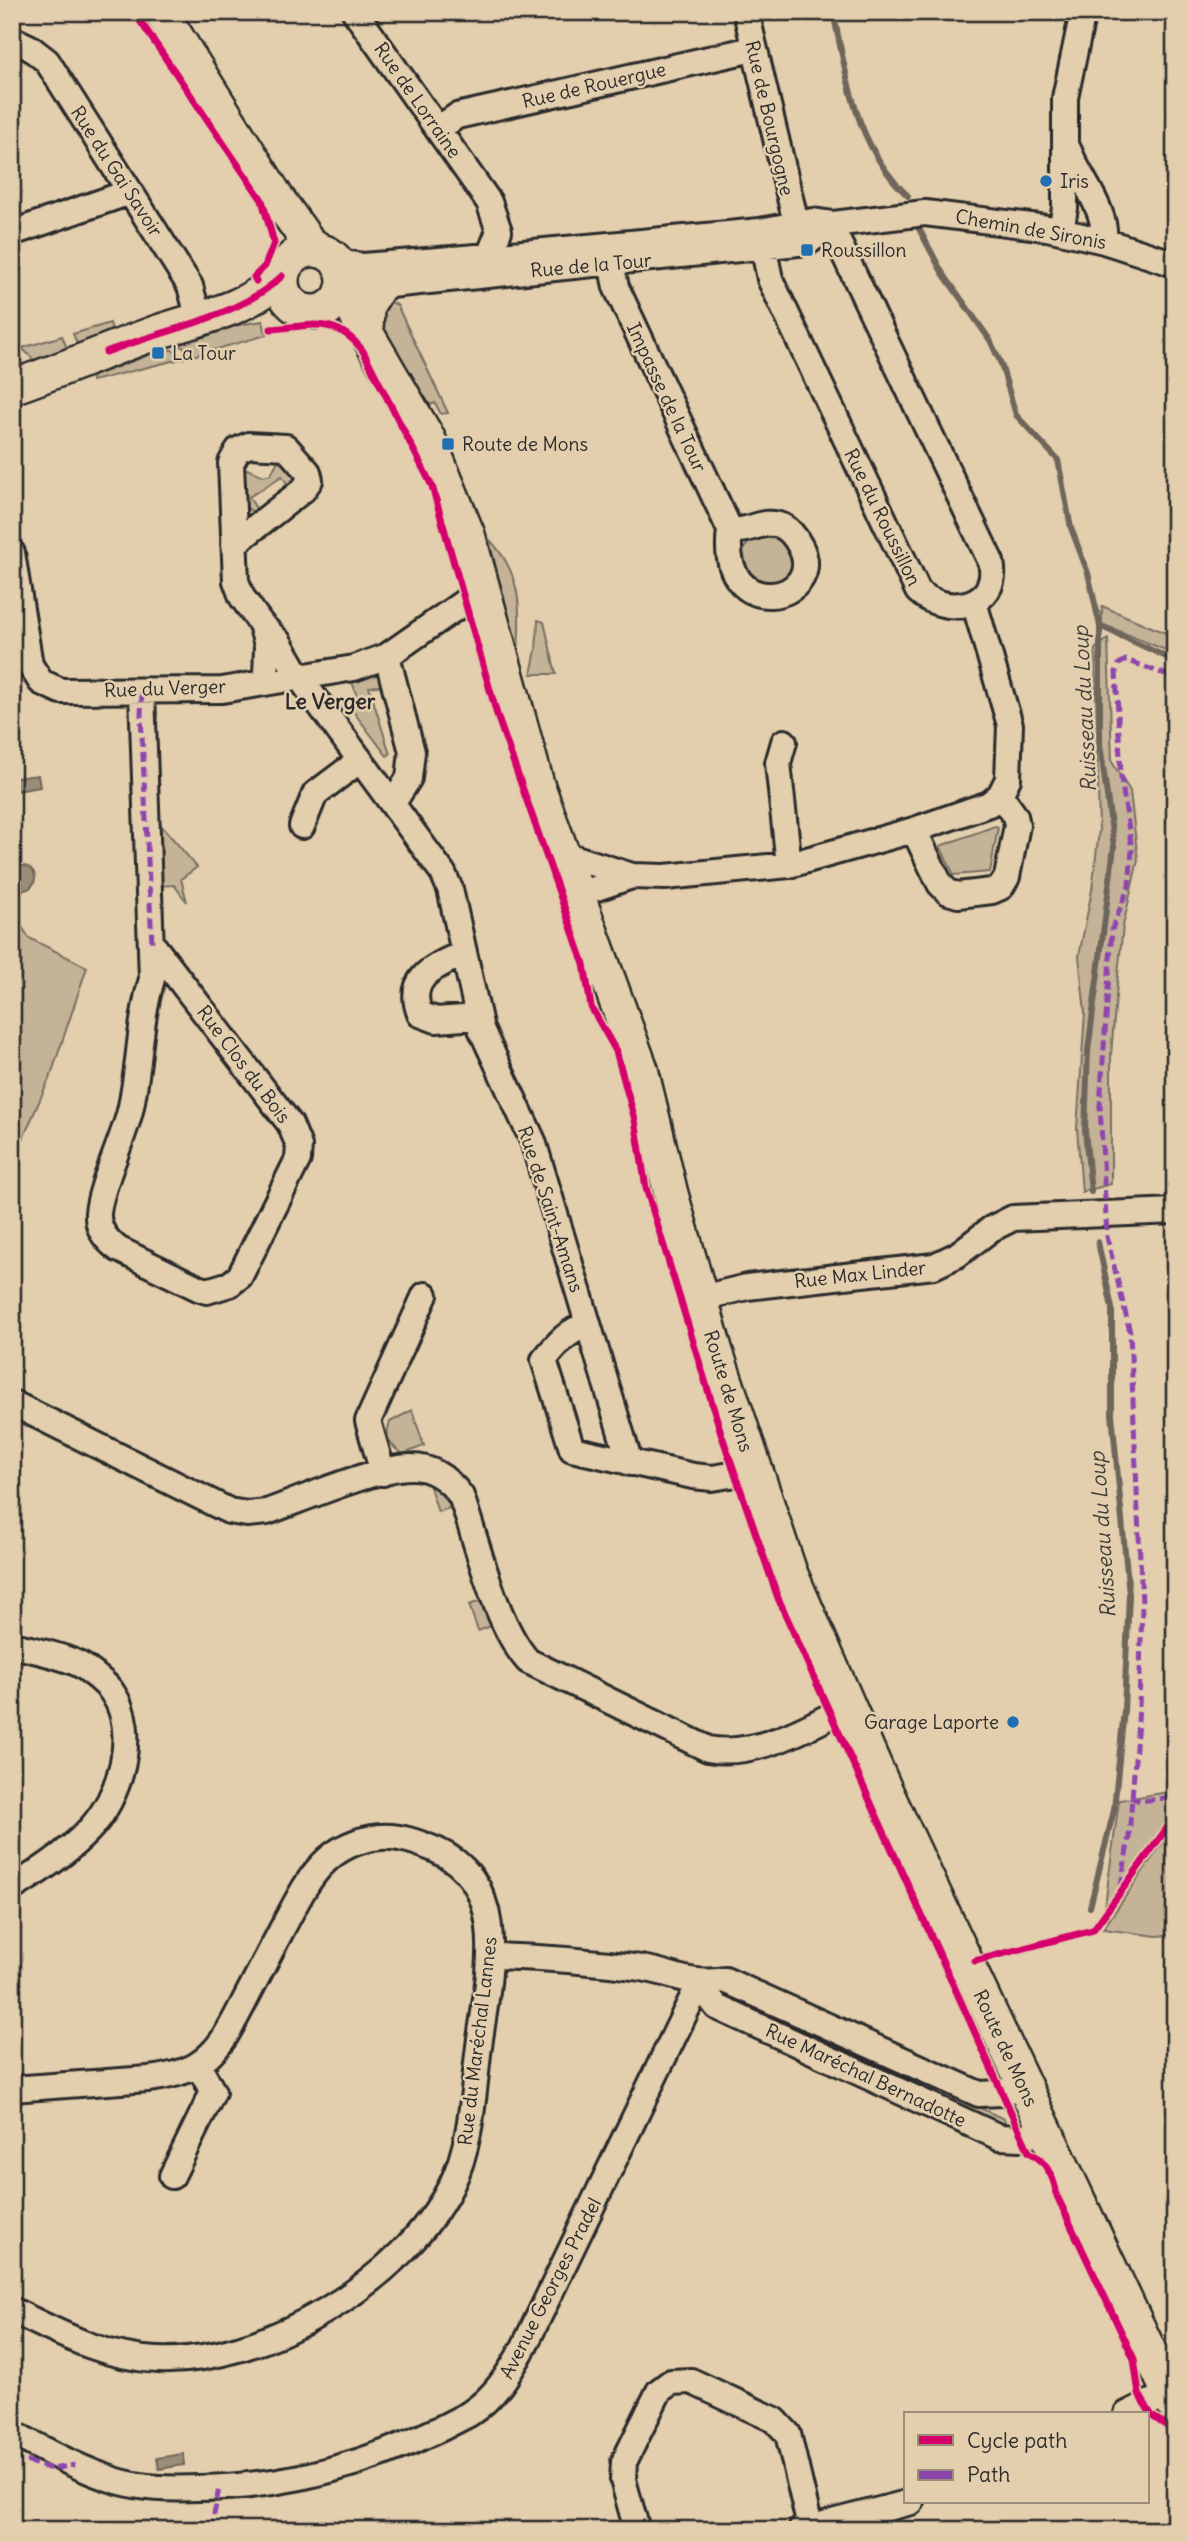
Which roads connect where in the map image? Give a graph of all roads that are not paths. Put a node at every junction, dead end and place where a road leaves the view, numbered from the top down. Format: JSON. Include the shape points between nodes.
{"nodes":[{"id":1,"x":161,"y":12,"type":"edge"},
{"id":2,"x":355,"y":12,"type":"edge"},
{"id":3,"x":746,"y":12,"type":"edge"},
{"id":4,"x":1083,"y":12,"type":"edge"},
{"id":5,"x":12,"y":39,"type":"edge"},
{"id":6,"x":753,"y":49,"type":"junction"},
{"id":7,"x":439,"y":128,"type":"junction"},
{"id":8,"x":1066,"y":143,"type":"junction"},
{"id":9,"x":130,"y":192,"type":"junction"},
{"id":10,"x":277,"y":198,"type":"junction"},
{"id":11,"x":925,"y":213,"type":"joint"},
{"id":12,"x":796,"y":223,"type":"junction"},
{"id":13,"x":832,"y":224,"type":"junction"},
{"id":14,"x":1061,"y":231,"type":"junction"},
{"id":15,"x":12,"y":233,"type":"edge"},
{"id":16,"x":761,"y":240,"type":"junction"},
{"id":17,"x":1104,"y":241,"type":"junction"},
{"id":18,"x":489,"y":256,"type":"junction"},
{"id":19,"x":611,"y":263,"type":"junction"},
{"id":20,"x":1175,"y":264,"type":"edge"},
{"id":21,"x":284,"y":271,"type":"junction"},
{"id":22,"x":327,"y":286,"type":"junction"},
{"id":23,"x":378,"y":288,"type":"junction"},
{"id":24,"x":209,"y":317,"type":"junction"},
{"id":25,"x":369,"y":339,"type":"junction"},
{"id":26,"x":12,"y":387,"type":"edge"},
{"id":27,"x":730,"y":530,"type":"dead end"},
{"id":28,"x":234,"y":544,"type":"dead end"},
{"id":29,"x":12,"y":553,"type":"edge"},
{"id":30,"x":486,"y":594,"type":"junction"},
{"id":31,"x":975,"y":602,"type":"junction"},
{"id":32,"x":261,"y":624,"type":"junction"},
{"id":33,"x":387,"y":656,"type":"junction"},
{"id":34,"x":300,"y":678,"type":"junction"},
{"id":35,"x":266,"y":681,"type":"junction"},
{"id":36,"x":142,"y":692,"type":"junction"},
{"id":37,"x":784,"y":742,"type":"dead end"},
{"id":38,"x":359,"y":761,"type":"junction"},
{"id":39,"x":1000,"y":795,"type":"junction"},
{"id":40,"x":393,"y":803,"type":"junction"},
{"id":41,"x":302,"y":826,"type":"dead end"},
{"id":42,"x":914,"y":830,"type":"junction"},
{"id":43,"x":563,"y":855,"type":"junction"},
{"id":44,"x":789,"y":865,"type":"junction"},
{"id":45,"x":632,"y":876,"type":"junction"},
{"id":46,"x":579,"y":894,"type":"junction"},
{"id":47,"x":152,"y":944,"type":"junction"},
{"id":48,"x":461,"y":954,"type":"junction"},
{"id":49,"x":477,"y":1017,"type":"junction"},
{"id":50,"x":1175,"y":1211,"type":"edge"},
{"id":51,"x":425,"y":1295,"type":"dead end"},
{"id":52,"x":701,"y":1298,"type":"junction"},
{"id":53,"x":588,"y":1325,"type":"junction"},
{"id":54,"x":12,"y":1404,"type":"edge"},
{"id":55,"x":630,"y":1462,"type":"junction"},
{"id":56,"x":755,"y":1471,"type":"junction"},
{"id":57,"x":383,"y":1473,"type":"junction"},
{"id":58,"x":12,"y":1645,"type":"edge"},
{"id":59,"x":847,"y":1707,"type":"junction"},
{"id":60,"x":12,"y":1888,"type":"edge"},
{"id":61,"x":490,"y":1956,"type":"junction"},
{"id":62,"x":699,"y":1984,"type":"junction"},
{"id":63,"x":198,"y":2065,"type":"junction"},
{"id":64,"x":1023,"y":2084,"type":"junction"},
{"id":65,"x":12,"y":2089,"type":"edge"},
{"id":66,"x":1044,"y":2130,"type":"junction"},
{"id":67,"x":172,"y":2176,"type":"dead end"},
{"id":68,"x":12,"y":2311,"type":"edge"},
{"id":69,"x":1173,"y":2396,"type":"edge"},
{"id":70,"x":1132,"y":2412,"type":"edge"},
{"id":71,"x":12,"y":2433,"type":"edge"},
{"id":72,"x":904,"y":2504,"type":"edge"},
{"id":73,"x":806,"y":2529,"type":"edge"},
{"id":74,"x":637,"y":2530,"type":"edge"}],
"edges":[{"from":1,"to":10,"type":"main road","name":"Route de Mons"},
{"from":2,"to":7,"type":"street","name":"Rue de Lorraine"},
{"from":3,"to":6,"type":"street","name":"Rue de Bourgogne"},
{"from":4,"to":8,"type":"street","via":[[1065,97]]},
{"from":5,"to":9,"type":"street","name":"Rue du Gai Savoir","via":[[47,61]]},
{"from":6,"to":7,"type":"street","name":"Rue de Rouergue","via":[[457,116]]},
{"from":6,"to":12,"type":"street","name":"Rue de Bourgogne"},
{"from":7,"to":18,"type":"street","name":"Rue de Lorraine","via":[[496,217],[498,237]]},
{"from":8,"to":14,"type":"street"},
{"from":8,"to":17,"type":"street","via":[[1101,215]]},
{"from":9,"to":15,"type":"street"},
{"from":9,"to":24,"type":"street","name":"Rue du Gai Savoir"},
{"from":10,"to":21,"type":"main road","name":"Route de Mons","via":[[283,222]]},
{"from":10,"to":22,"type":"main road","name":"Route de Mons","via":[[309,243]]},
{"from":11,"to":13,"type":"street","name":"Rue de la Tour"},
{"from":11,"to":14,"type":"street","name":"Chemin de Sironis"},
{"from":12,"to":13,"type":"street","name":"Rue de la Tour"},
{"from":12,"to":16,"type":"street","name":"Rue de la Tour"},
{"from":13,"to":16,"type":"street","name":"Rue de la Tour","via":[[808,242]]},
{"from":13,"to":31,"type":"street","via":[[991,562],[993,583]]},
{"from":14,"to":17,"type":"street","name":"Chemin de Sironis"},
{"from":16,"to":18,"type":"street","name":"Rue de la Tour"},
{"from":16,"to":19,"type":"street","name":"Rue de la Tour","via":[[693,255]]},
{"from":16,"to":31,"type":"street","name":"Rue du Roussillon","via":[[769,279],[918,591],[940,604]]},
{"from":17,"to":20,"type":"street","name":"Chemin de Sironis"},
{"from":18,"to":22,"type":"street","name":"Rue de la Tour","via":[[363,266]]},
{"from":19,"to":23,"type":"street","name":"Rue de la Tour"},
{"from":19,"to":27,"type":"street","name":"Impasse de la Tour","via":[[616,287]]},
{"from":21,"to":22,"type":"main road","via":[[301,253]]},
{"from":21,"to":22,"type":"main road","via":[[285,295]]},
{"from":21,"to":24,"type":"main road","via":[[260,294]]},
{"from":22,"to":23,"type":"street","name":"Rue de la Tour"},
{"from":22,"to":24,"type":"main road"},
{"from":22,"to":25,"type":"main road","name":"Route de Mons","via":[[338,319]]},
{"from":23,"to":25,"type":"main road","via":[[368,306]]},
{"from":24,"to":26,"type":"main road"},
{"from":25,"to":30,"type":"main road","name":"Route de Mons","via":[[439,462]]},
{"from":28,"to":32,"type":"street","name":"Rue de Saint-Amans","via":[[236,581]]},
{"from":29,"to":36,"type":"street","name":"Rue du Verger","via":[[30,665],[41,682],[61,691]]},
{"from":30,"to":33,"type":"street","name":"Rue du Verger","via":[[467,600]]},
{"from":30,"to":43,"type":"main road","name":"Route de Mons","via":[[537,784]]},
{"from":31,"to":39,"type":"street","via":[[1010,725],[1008,779]]},
{"from":32,"to":34,"type":"street","name":"Rue de Saint-Amans","via":[[279,642]]},
{"from":32,"to":35,"type":"street","via":[[267,645]]},
{"from":33,"to":34,"type":"street","name":"Rue du Verger","via":[[354,668]]},
{"from":33,"to":40,"type":"street","via":[[412,752],[408,778]]},
{"from":34,"to":35,"type":"street","name":"Rue du Verger"},
{"from":34,"to":38,"type":"street","name":"Rue de Saint-Amans"},
{"from":35,"to":36,"type":"street","name":"Rue du Verger","via":[[222,690]]},
{"from":36,"to":47,"type":"street","name":"Rue Clos du Bois"},
{"from":37,"to":44,"type":"street","via":[[778,763]]},
{"from":38,"to":40,"type":"street","name":"Rue de Saint-Amans"},
{"from":38,"to":41,"type":"street","via":[[315,794]]},
{"from":39,"to":42,"type":"street","via":[[969,813]]},
{"from":39,"to":42,"type":"street","via":[[1016,816],[1017,825],[1007,877],[992,891],[948,892]]},
{"from":40,"to":48,"type":"street","name":"Rue de Saint-Amans","via":[[443,873]]},
{"from":42,"to":44,"type":"street"},
{"from":43,"to":45,"type":"street"},
{"from":43,"to":46,"type":"main road","name":"Route de Mons"},
{"from":44,"to":45,"type":"street"},
{"from":45,"to":46,"type":"street"},
{"from":46,"to":52,"type":"main road","name":"Route de Mons","via":[[640,1069]]},
{"from":47,"to":47,"type":"street","name":"Rue Clos du Bois","via":[[152,979],[137,1075],[99,1223],[118,1249],[198,1288],[220,1289],[240,1276],[295,1166],[299,1146],[290,1124]]},
{"from":48,"to":49,"type":"street","name":"Rue de Saint-Amans"},
{"from":48,"to":49,"type":"street","via":[[416,984],[414,999],[420,1014],[436,1020]]},
{"from":49,"to":53,"type":"street","name":"Rue de Saint-Amans","via":[[533,1141]]},
{"from":50,"to":52,"type":"street","name":"Rue Max Linder","via":[[1013,1218],[934,1266],[747,1287]]},
{"from":51,"to":57,"type":"street","via":[[368,1421]]},
{"from":52,"to":56,"type":"main road","name":"Route de Mons"},
{"from":53,"to":55,"type":"street","name":"Rue de Saint-Amans"},
{"from":53,"to":55,"type":"street","via":[[561,1339],[544,1360],[558,1409],[572,1449]]},
{"from":54,"to":57,"type":"street","via":[[229,1511],[267,1512]]},
{"from":55,"to":56,"type":"street","via":[[712,1478]]},
{"from":56,"to":59,"type":"main road","name":"Route de Mons","via":[[790,1572]]},
{"from":57,"to":59,"type":"street","via":[[411,1467],[450,1481],[461,1496],[514,1645],[528,1661],[549,1673],[695,1744],[721,1751],[753,1748]]},
{"from":58,"to":60,"type":"street","via":[[82,1665],[112,1692],[122,1716],[125,1751],[115,1790],[91,1828],[53,1863]]},
{"from":59,"to":64,"type":"main road","name":"Route de Mons"},
{"from":61,"to":62,"type":"street","name":"Rue Maréchal Bernadotte","via":[[554,1957],[632,1967]]},
{"from":61,"to":63,"type":"street","name":"Rue du Maréchal Lannes","via":[[490,1922],[481,1892],[465,1869],[445,1854],[404,1839],[358,1842],[333,1854],[310,1877],[231,2026]]},
{"from":61,"to":68,"type":"street","name":"Rue du Maréchal Lannes","via":[[464,2154],[452,2184],[437,2211],[410,2241],[356,2290],[322,2313],[258,2344],[209,2356],[160,2360],[98,2349]]},
{"from":62,"to":64,"type":"street","name":"Rue Maréchal Bernadotte","via":[[725,1980],[979,2094],[1002,2093]]},
{"from":62,"to":66,"type":"street","name":"Rue Maréchal Bernadotte","via":[[717,2007],[999,2137],[1022,2138]]},
{"from":62,"to":71,"type":"street","name":"Avenue Georges Pradel","via":[[524,2347],[486,2403],[356,2464],[278,2483],[219,2488],[153,2489],[114,2480]]},
{"from":63,"to":65,"type":"street","name":"Rue du Maréchal Lannes","via":[[148,2079]]},
{"from":63,"to":67,"type":"street","via":[[213,2092]]},
{"from":64,"to":66,"type":"main road","name":"Route de Mons"},
{"from":66,"to":69,"type":"main road","name":"Route de Mons"},
{"from":69,"to":70,"type":"street"},
{"from":72,"to":73,"type":"street"},
{"from":73,"to":74,"type":"street","via":[[788,2434],[775,2420],[691,2381],[671,2382],[659,2391],[624,2462],[623,2480]]}]}
